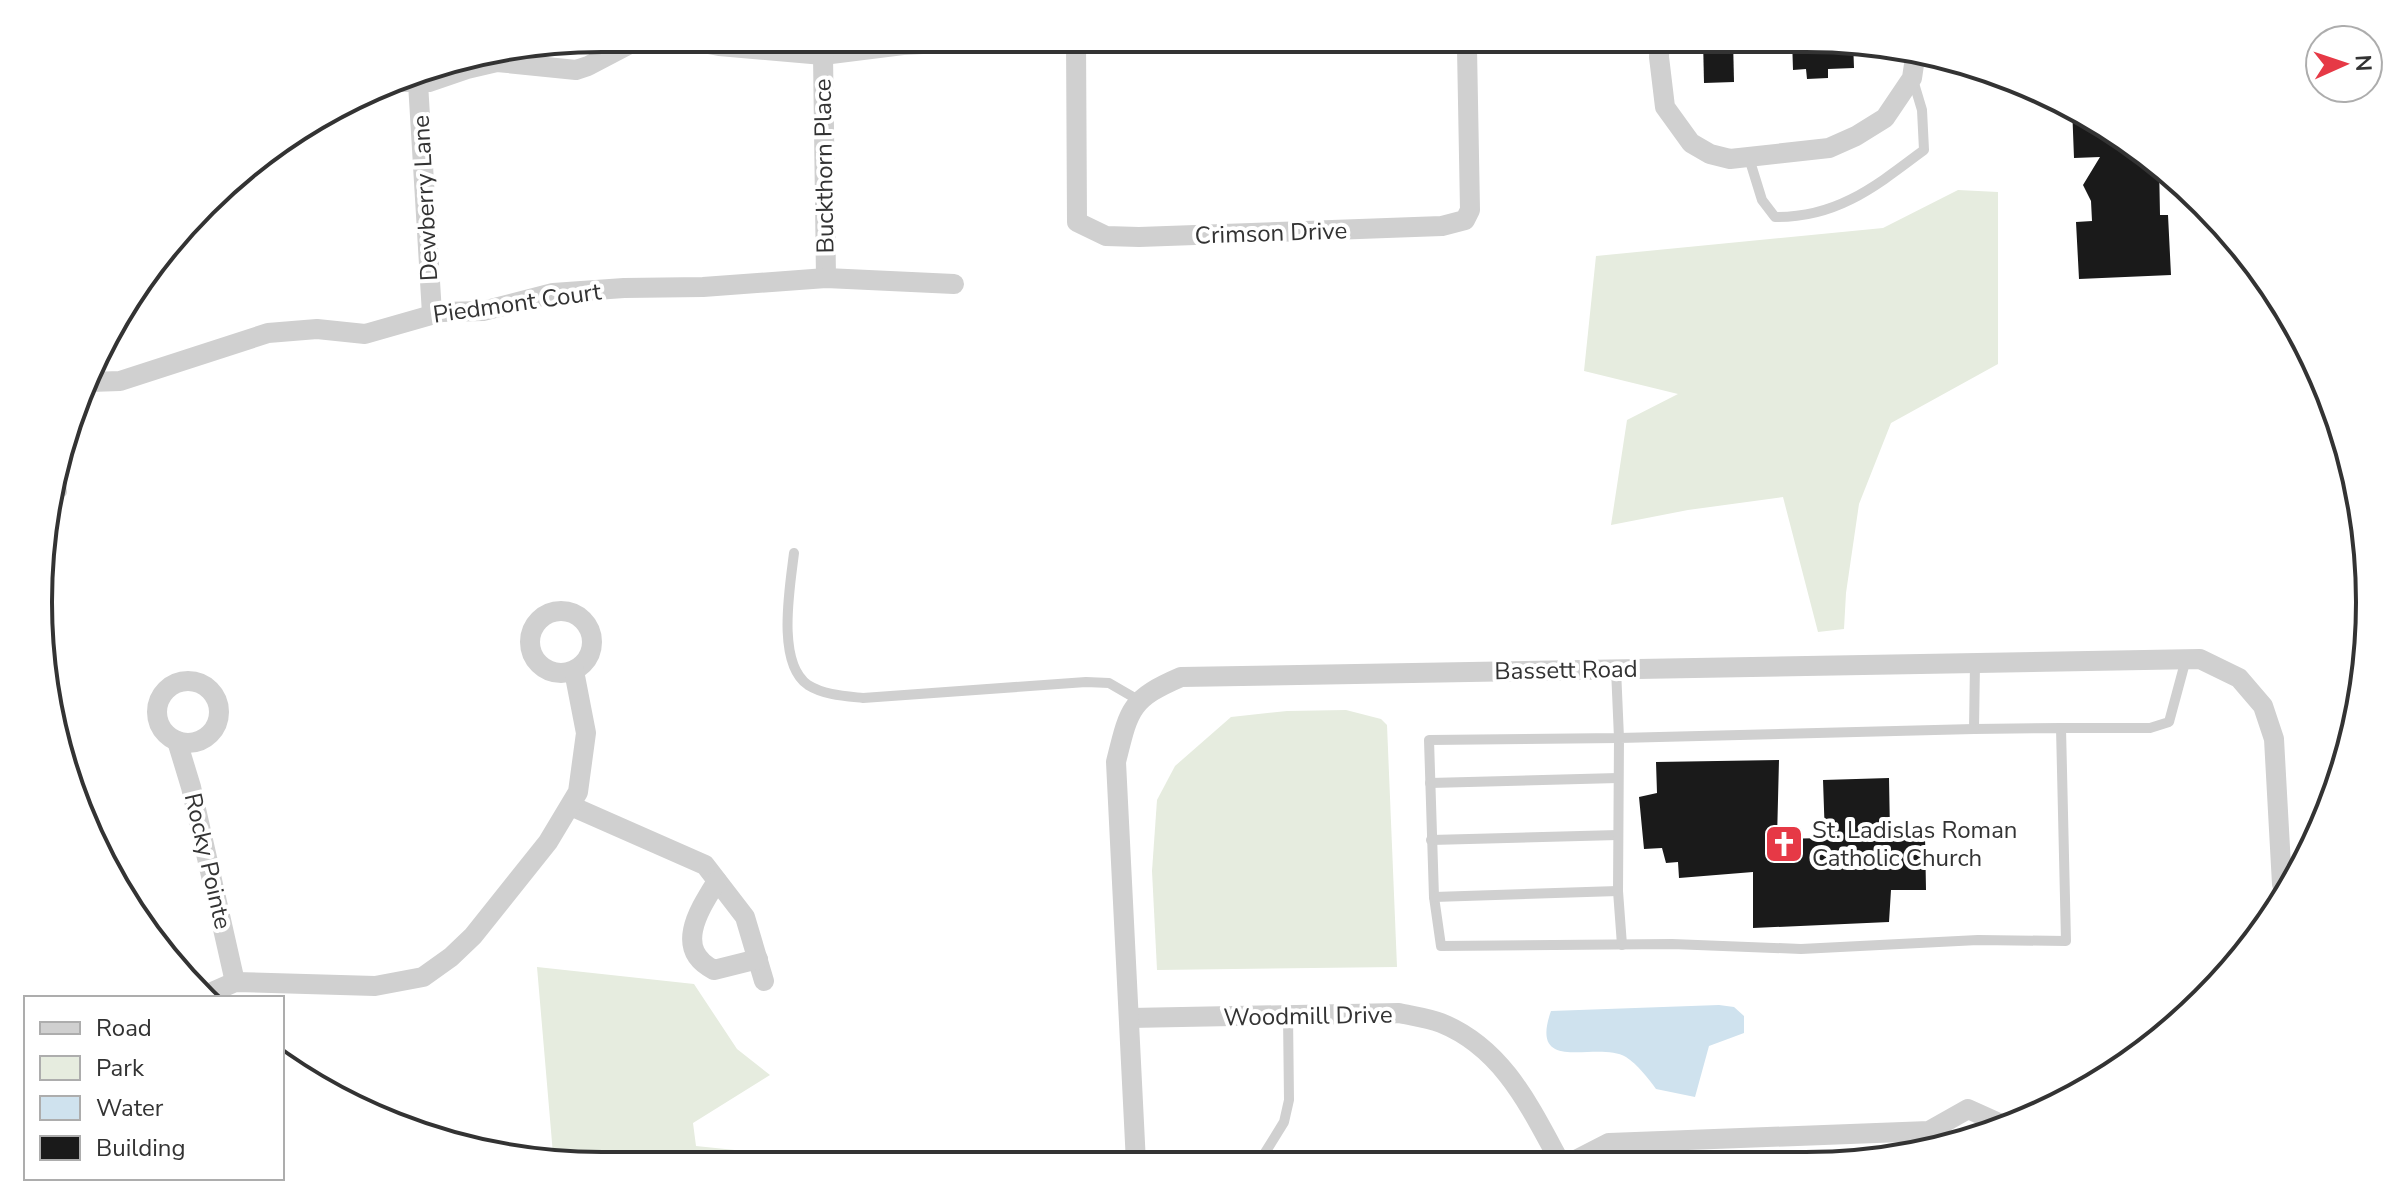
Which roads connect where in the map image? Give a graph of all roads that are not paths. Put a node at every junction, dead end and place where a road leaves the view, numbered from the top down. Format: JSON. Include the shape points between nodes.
{"nodes":[{"id":1,"x":612,"y":52,"type":"edge"},
{"id":2,"x":788,"y":52,"type":"edge"},
{"id":3,"x":847,"y":52,"type":"edge"},
{"id":4,"x":1076,"y":52,"type":"edge"},
{"id":5,"x":1467,"y":52,"type":"edge"},
{"id":6,"x":1659,"y":52,"type":"edge"},
{"id":7,"x":823,"y":55,"type":"junction"},
{"id":8,"x":499,"y":62,"type":"edge"},
{"id":9,"x":1914,"y":63,"type":"edge"},
{"id":10,"x":489,"y":64,"type":"edge"},
{"id":11,"x":1912,"y":78,"type":"junction"},
{"id":12,"x":418,"y":83,"type":"edge"},
{"id":13,"x":420,"y":83,"type":"edge"},
{"id":14,"x":1749,"y":158,"type":"junction"},
{"id":15,"x":826,"y":278,"type":"junction"},
{"id":16,"x":954,"y":284,"type":"dead end"},
{"id":17,"x":432,"y":314,"type":"junction"},
{"id":18,"x":99,"y":382,"type":"edge"},
{"id":19,"x":794,"y":553,"type":"dead end"},
{"id":20,"x":2186,"y":659,"type":"junction"},
{"id":21,"x":1976,"y":662,"type":"junction"},
{"id":22,"x":1616,"y":669,"type":"junction"},
{"id":23,"x":574,"y":671,"type":"dead end"},
{"id":24,"x":1140,"y":701,"type":"junction"},
{"id":25,"x":2061,"y":728,"type":"junction"},
{"id":26,"x":1974,"y":729,"type":"junction"},
{"id":27,"x":1619,"y":738,"type":"junction"},
{"id":28,"x":177,"y":741,"type":"dead end"},
{"id":29,"x":1618,"y":778,"type":"junction"},
{"id":30,"x":1430,"y":783,"type":"junction"},
{"id":31,"x":571,"y":806,"type":"junction"},
{"id":32,"x":1618,"y":835,"type":"junction"},
{"id":33,"x":1431,"y":840,"type":"junction"},
{"id":34,"x":2282,"y":878,"type":"edge"},
{"id":35,"x":717,"y":881,"type":"junction"},
{"id":36,"x":1618,"y":891,"type":"junction"},
{"id":37,"x":1434,"y":897,"type":"junction"},
{"id":38,"x":1622,"y":945,"type":"junction"},
{"id":39,"x":758,"y":959,"type":"junction"},
{"id":40,"x":764,"y":981,"type":"dead end"},
{"id":41,"x":235,"y":982,"type":"junction"},
{"id":42,"x":214,"y":991,"type":"edge"},
{"id":43,"x":1288,"y":1015,"type":"junction"},
{"id":44,"x":1130,"y":1018,"type":"junction"},
{"id":45,"x":1992,"y":1120,"type":"edge"},
{"id":46,"x":1136,"y":1152,"type":"edge"},
{"id":47,"x":1265,"y":1152,"type":"edge"},
{"id":48,"x":1555,"y":1152,"type":"edge"},
{"id":49,"x":1591,"y":1152,"type":"edge"}],
"edges":[{"from":1,"to":8,"type":"street","via":[[576,70]]},
{"from":2,"to":7,"type":"street"},
{"from":3,"to":7,"type":"street"},
{"from":4,"to":5,"type":"street","name":"Crimson Drive","via":[[1077,222],[1106,236],[1139,237],[1442,226],[1465,220],[1470,210]]},
{"from":6,"to":14,"type":"street","via":[[1665,107],[1691,143],[1710,154]]},
{"from":7,"to":15,"type":"street","name":"Buckthorn Place"},
{"from":9,"to":11,"type":"street"},
{"from":10,"to":13,"type":"street"},
{"from":11,"to":14,"type":"street","via":[[1885,118],[1856,136],[1829,148]]},
{"from":11,"to":14,"type":"lane","via":[[1922,110],[1924,150],[1849,202],[1802,217],[1775,217],[1762,200]]},
{"from":12,"to":17,"type":"street","name":"Dewberry Lane"},
{"from":15,"to":16,"type":"street","name":"Piedmont Court"},
{"from":15,"to":17,"type":"street","name":"Piedmont Court","via":[[553,293],[483,311]]},
{"from":17,"to":18,"type":"street","name":"Piedmont Court","via":[[365,334],[317,329],[268,333],[120,381]]},
{"from":19,"to":24,"type":"lane","via":[[788,637],[797,676],[809,686],[863,698],[1109,683]]},
{"from":20,"to":21,"type":"street","name":"Bassett Road"},
{"from":20,"to":25,"type":"lane","via":[[2169,722],[2150,728]]},
{"from":20,"to":34,"type":"street","name":"Bassett Road","via":[[2200,659],[2239,678],[2263,706],[2274,739]]},
{"from":21,"to":22,"type":"street","name":"Bassett Road"},
{"from":21,"to":26,"type":"lane"},
{"from":22,"to":24,"type":"street","name":"Bassett Road","via":[[1181,677],[1148,691]]},
{"from":22,"to":27,"type":"lane"},
{"from":23,"to":31,"type":"street","via":[[586,733],[578,792]]},
{"from":24,"to":44,"type":"street","via":[[1127,718],[1116,762]]},
{"from":25,"to":26,"type":"lane"},
{"from":25,"to":38,"type":"lane","via":[[2066,941],[1801,949]]},
{"from":26,"to":27,"type":"lane"},
{"from":27,"to":29,"type":"lane"},
{"from":27,"to":30,"type":"lane","via":[[1429,740]]},
{"from":28,"to":41,"type":"street","name":"Rocky Pointe"},
{"from":29,"to":30,"type":"lane"},
{"from":29,"to":32,"type":"lane"},
{"from":30,"to":33,"type":"lane"},
{"from":31,"to":35,"type":"street","via":[[705,865]]},
{"from":31,"to":41,"type":"street","via":[[473,936],[423,977],[375,986]]},
{"from":32,"to":33,"type":"lane"},
{"from":32,"to":36,"type":"lane"},
{"from":33,"to":37,"type":"lane"},
{"from":35,"to":39,"type":"street","via":[[745,917]]},
{"from":35,"to":39,"type":"street","via":[[699,909],[693,930],[695,956],[714,970]]},
{"from":36,"to":37,"type":"lane"},
{"from":36,"to":38,"type":"lane"},
{"from":37,"to":38,"type":"lane","via":[[1441,946]]},
{"from":39,"to":40,"type":"street"},
{"from":41,"to":42,"type":"street"},
{"from":43,"to":44,"type":"street","name":"Woodmill Drive"},
{"from":43,"to":47,"type":"lane","via":[[1289,1100],[1284,1122]]},
{"from":43,"to":48,"type":"street","name":"Woodmill Drive","via":[[1399,1013],[1461,1033],[1522,1092]]},
{"from":44,"to":46,"type":"street"},
{"from":45,"to":49,"type":"street","via":[[1968,1109],[1929,1131],[1609,1143]]}]}
